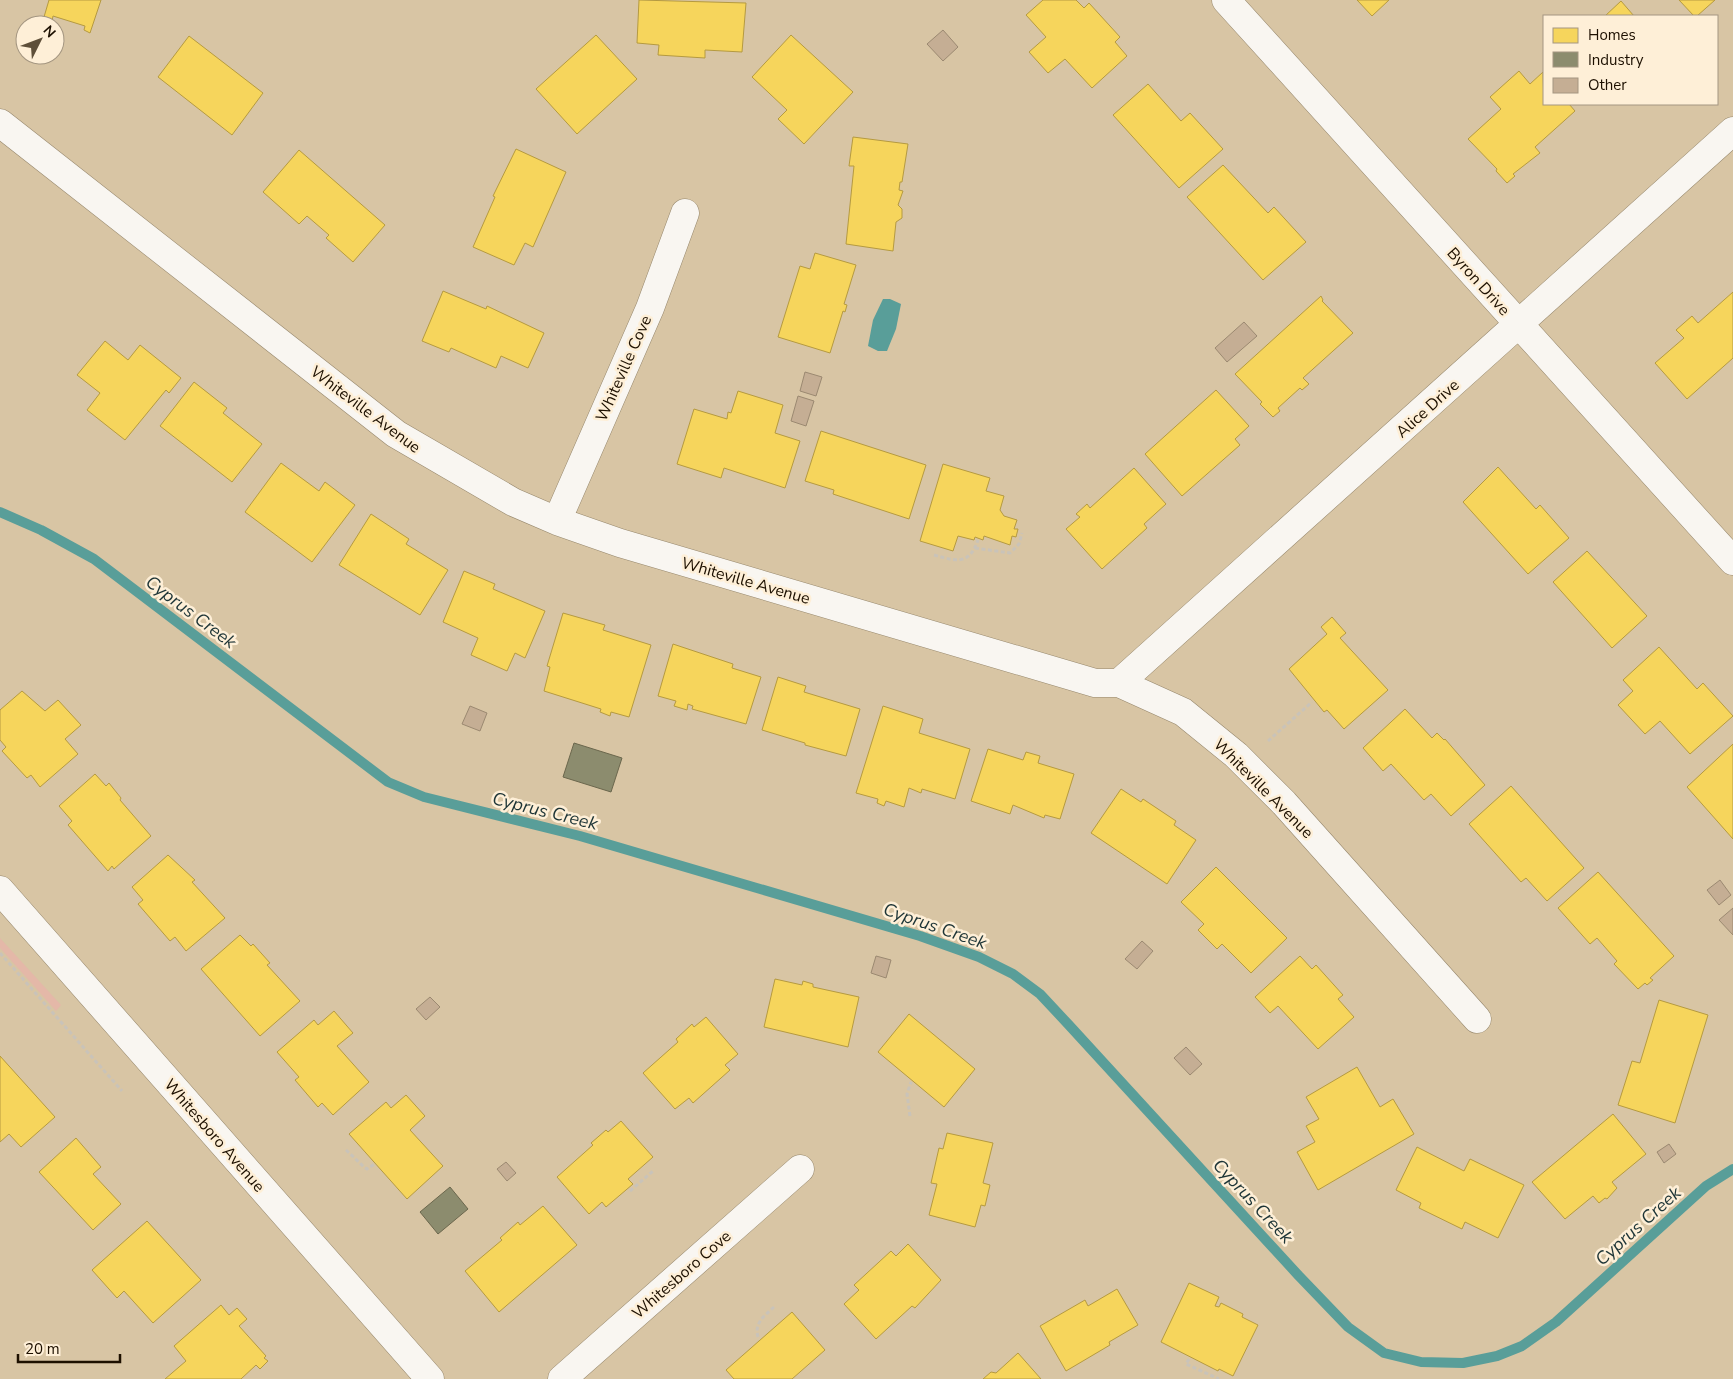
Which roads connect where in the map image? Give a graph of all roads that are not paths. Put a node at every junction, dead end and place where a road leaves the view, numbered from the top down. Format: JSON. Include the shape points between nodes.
{"nodes":[{"id":1,"x":1226,"y":0,"type":"edge"},
{"id":2,"x":0,"y":123,"type":"edge"},
{"id":3,"x":1733,"y":131,"type":"edge"},
{"id":4,"x":685,"y":213,"type":"dead end"},
{"id":5,"x":1519,"y":325,"type":"junction"},
{"id":6,"x":557,"y":521,"type":"junction"},
{"id":7,"x":1733,"y":561,"type":"edge"},
{"id":8,"x":1119,"y":683,"type":"junction"},
{"id":9,"x":0,"y":890,"type":"edge"},
{"id":10,"x":1477,"y":1020,"type":"dead end"},
{"id":11,"x":800,"y":1169,"type":"dead end"},
{"id":12,"x":430,"y":1379,"type":"edge"},
{"id":13,"x":562,"y":1379,"type":"edge"}],
"edges":[{"from":1,"to":5,"type":"street","name":"Byron Drive"},
{"from":2,"to":6,"type":"street","name":"Whiteville Avenue","via":[[396,434],[482,486]]},
{"from":3,"to":5,"type":"street","name":"Alice Drive"},
{"from":4,"to":6,"type":"street","name":"Whiteville Cove","via":[[650,308]]},
{"from":5,"to":7,"type":"street","name":"Byron Drive"},
{"from":5,"to":8,"type":"street","name":"Alice Drive"},
{"from":6,"to":8,"type":"street","name":"Whiteville Avenue","via":[[628,545],[1095,683]]},
{"from":8,"to":10,"type":"street","name":"Whiteville Avenue","via":[[1183,712],[1236,755],[1284,803]]},
{"from":9,"to":12,"type":"street","name":"Whitesboro Avenue"},
{"from":11,"to":13,"type":"street","name":"Whitesboro Cove"}]}
